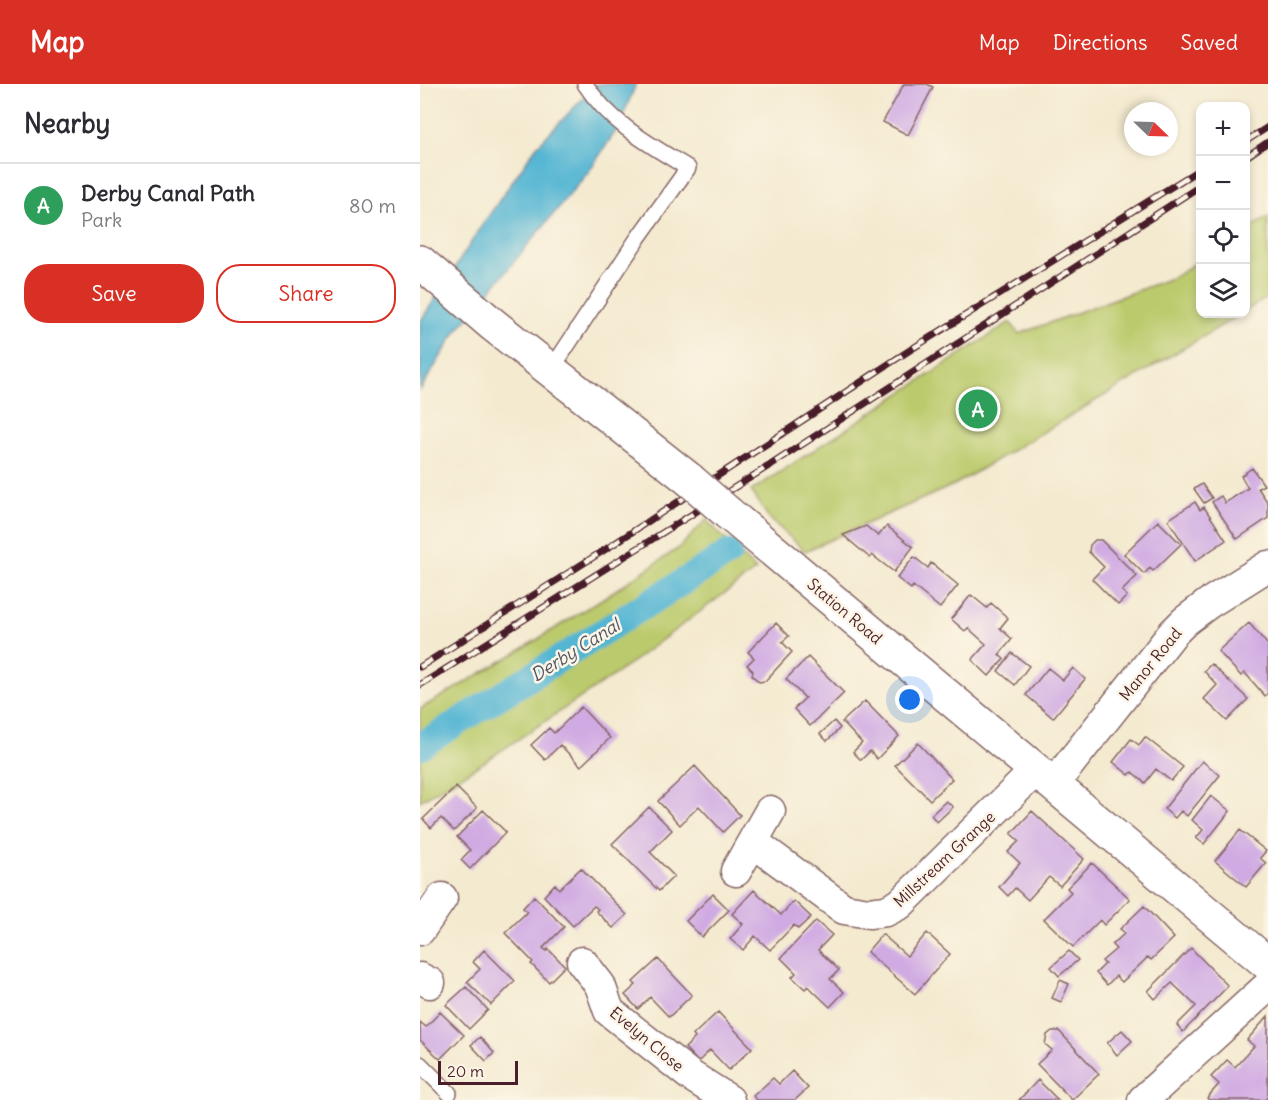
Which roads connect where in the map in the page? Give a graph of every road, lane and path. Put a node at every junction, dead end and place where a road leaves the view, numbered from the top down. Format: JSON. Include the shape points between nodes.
{"nodes":[{"id":1,"x":585,"y":84,"type":"edge"},
{"id":2,"x":428,"y":269,"type":"edge"},
{"id":3,"x":551,"y":370,"type":"junction"},
{"id":4,"x":1268,"y":566,"type":"edge"},
{"id":5,"x":1044,"y":778,"type":"junction"},
{"id":6,"x":770,"y":811,"type":"dead end"},
{"id":7,"x":753,"y":842,"type":"junction"},
{"id":8,"x":736,"y":872,"type":"dead end"},
{"id":9,"x":442,"y":898,"type":"dead end"},
{"id":10,"x":420,"y":930,"type":"edge"},
{"id":11,"x":582,"y":962,"type":"dead end"},
{"id":12,"x":1268,"y":964,"type":"edge"},
{"id":13,"x":1268,"y":987,"type":"edge"},
{"id":14,"x":420,"y":1064,"type":"edge"},
{"id":15,"x":449,"y":1093,"type":"dead end"},
{"id":16,"x":729,"y":1100,"type":"edge"},
{"id":17,"x":1143,"y":1100,"type":"edge"}],
"edges":[{"from":1,"to":3,"type":"lane","via":[[597,102],[626,128],[688,168]]},
{"from":2,"to":3,"type":"main road","name":"Station Road"},
{"from":3,"to":5,"type":"main road","name":"Station Road","bridge":true,"via":[[690,480]]},
{"from":4,"to":5,"type":"street","name":"Manor Road","via":[[1185,621]]},
{"from":5,"to":7,"type":"street","name":"Millstream Grange","via":[[900,904],[886,911],[868,914],[844,909]]},
{"from":5,"to":12,"type":"main road","name":"Station Road"},
{"from":6,"to":7,"type":"street"},
{"from":7,"to":8,"type":"street"},
{"from":9,"to":10,"type":"street"},
{"from":11,"to":16,"type":"street","name":"Evelyn Close","via":[[600,986],[609,1011],[690,1076]]},
{"from":13,"to":17,"type":"street"},
{"from":14,"to":15,"type":"lane"}]}
